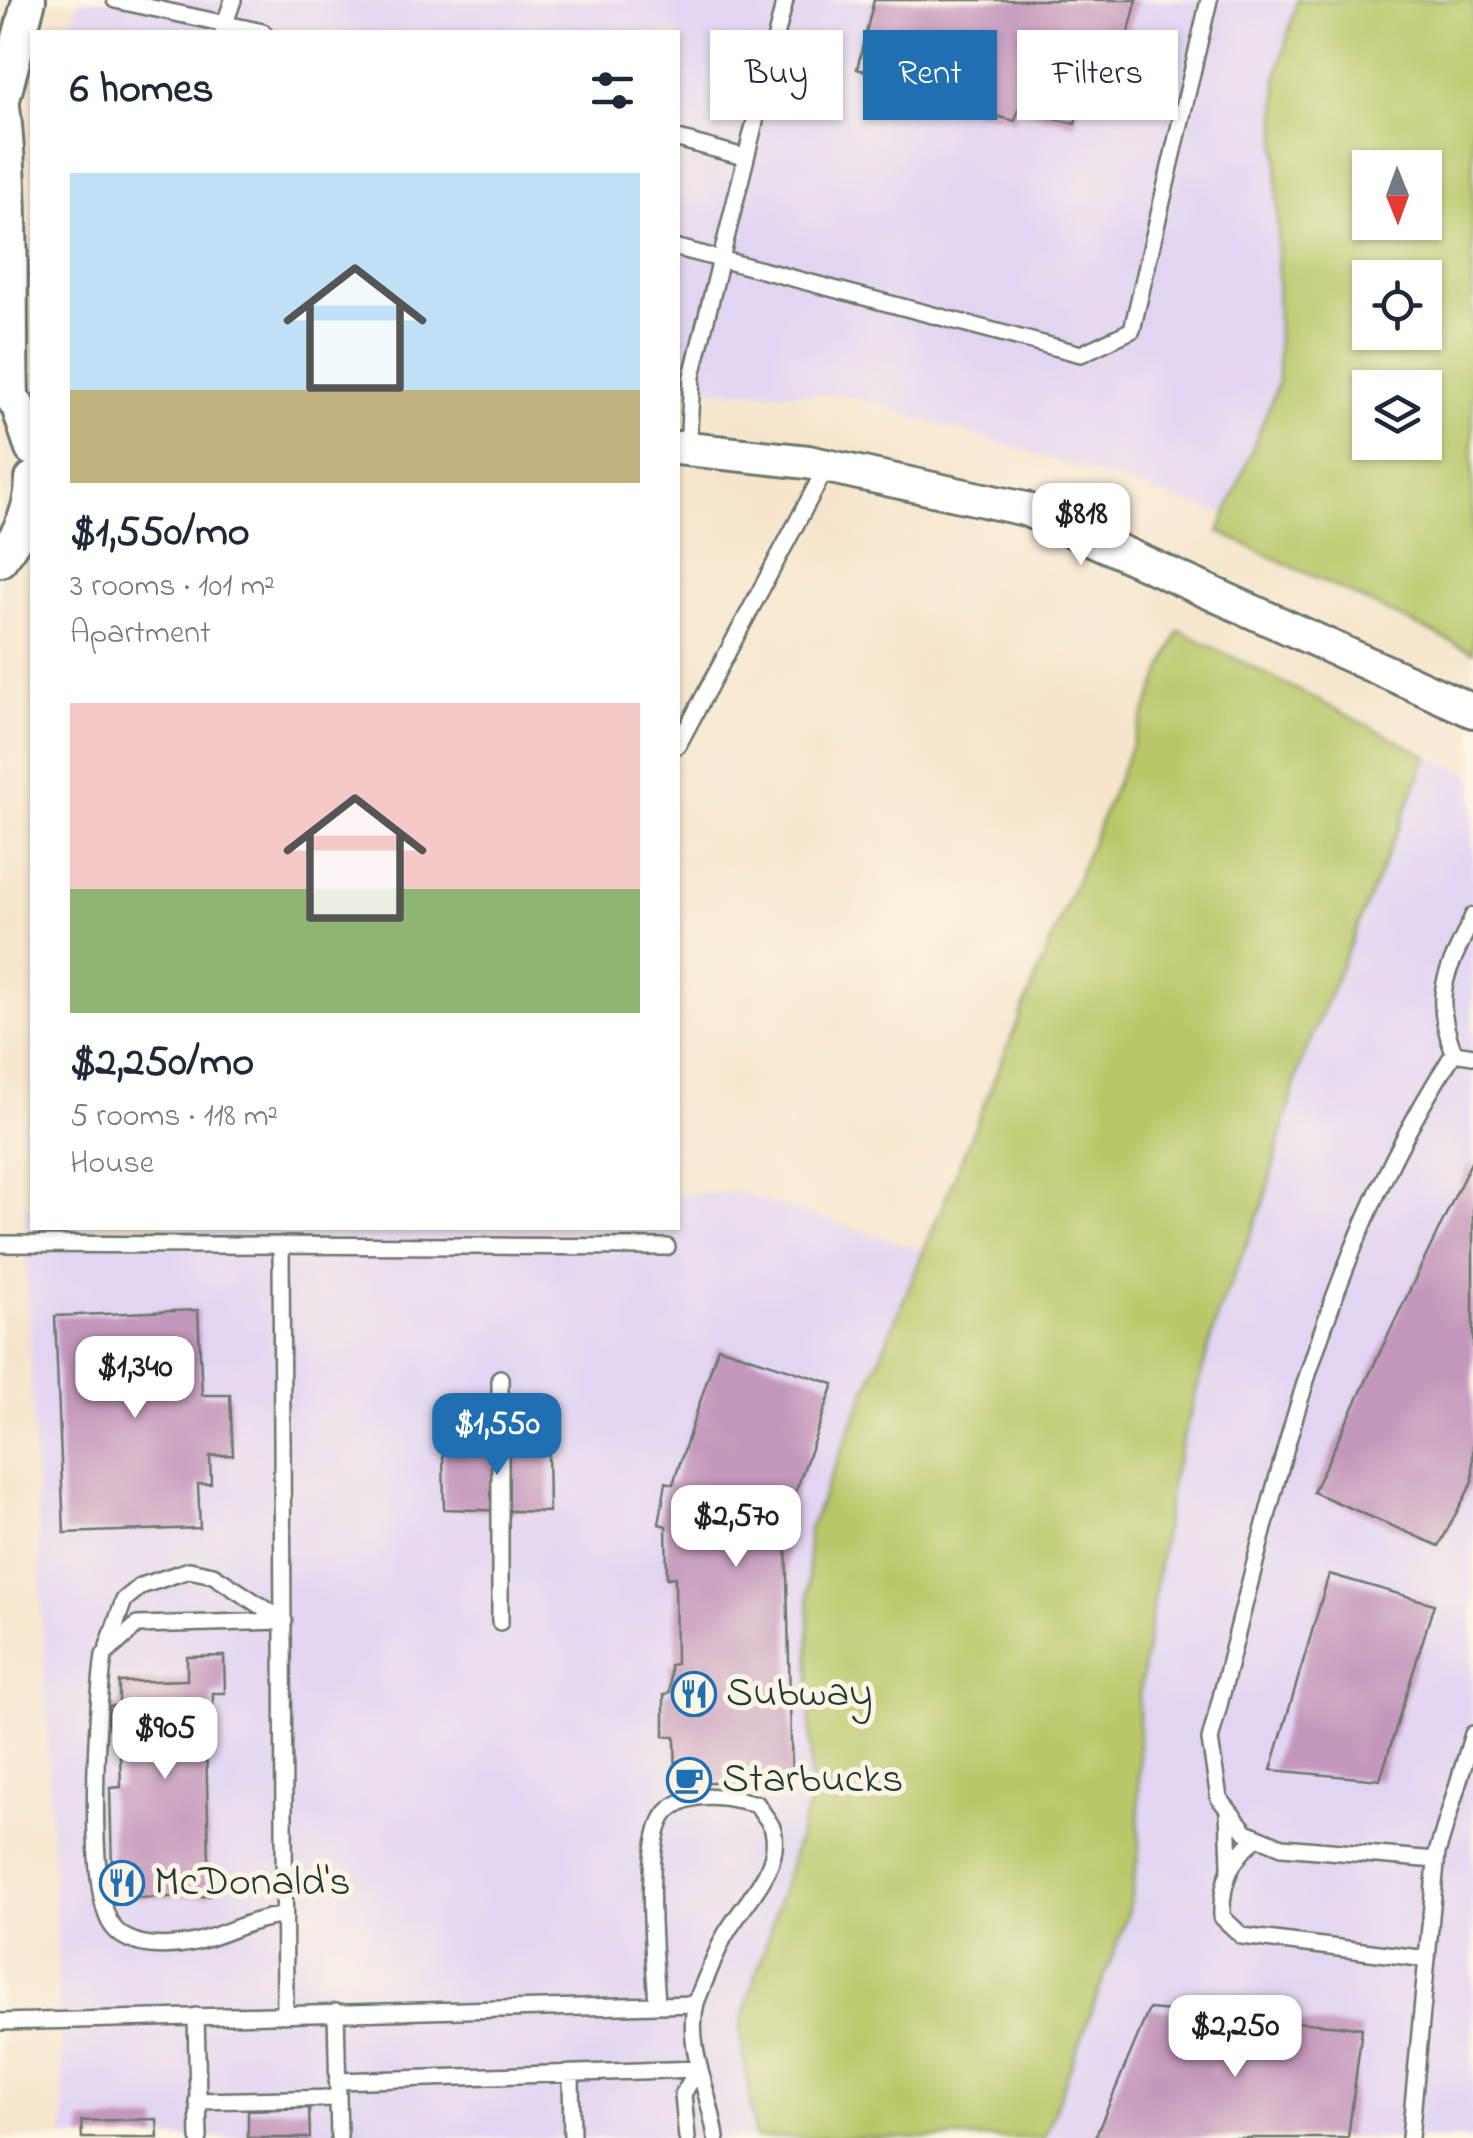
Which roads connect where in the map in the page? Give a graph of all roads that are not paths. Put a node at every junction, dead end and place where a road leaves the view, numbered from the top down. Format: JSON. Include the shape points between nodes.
{"nodes":[{"id":1,"x":29,"y":0,"type":"edge"},
{"id":2,"x":115,"y":0,"type":"edge"},
{"id":3,"x":233,"y":0,"type":"edge"},
{"id":4,"x":784,"y":0,"type":"edge"},
{"id":5,"x":1209,"y":0,"type":"edge"},
{"id":6,"x":224,"y":28,"type":"edge"},
{"id":7,"x":2,"y":109,"type":"edge"},
{"id":8,"x":680,"y":141,"type":"edge"},
{"id":9,"x":744,"y":157,"type":"junction"},
{"id":10,"x":680,"y":248,"type":"edge"},
{"id":11,"x":720,"y":258,"type":"junction"},
{"id":12,"x":16,"y":398,"type":"edge"},
{"id":13,"x":30,"y":442,"type":"edge"},
{"id":14,"x":683,"y":448,"type":"edge"},
{"id":15,"x":827,"y":466,"type":"junction"},
{"id":16,"x":30,"y":501,"type":"edge"},
{"id":17,"x":30,"y":554,"type":"edge"},
{"id":18,"x":0,"y":560,"type":"edge"},
{"id":19,"x":0,"y":568,"type":"edge"},
{"id":20,"x":1473,"y":711,"type":"edge"},
{"id":21,"x":680,"y":741,"type":"edge"},
{"id":22,"x":1473,"y":916,"type":"edge"},
{"id":23,"x":1454,"y":1053,"type":"junction"},
{"id":24,"x":1473,"y":1056,"type":"edge"},
{"id":25,"x":520,"y":1230,"type":"edge"},
{"id":26,"x":0,"y":1244,"type":"edge"},
{"id":27,"x":281,"y":1245,"type":"junction"},
{"id":28,"x":520,"y":1246,"type":"junction"},
{"id":29,"x":667,"y":1247,"type":"dead end"},
{"id":30,"x":500,"y":1378,"type":"dead end"},
{"id":31,"x":284,"y":1622,"type":"junction"},
{"id":32,"x":500,"y":1622,"type":"dead end"},
{"id":33,"x":104,"y":1656,"type":"junction"},
{"id":34,"x":1473,"y":1734,"type":"edge"},
{"id":35,"x":1228,"y":1810,"type":"junction"},
{"id":36,"x":1258,"y":1837,"type":"junction"},
{"id":37,"x":1436,"y":1860,"type":"junction"},
{"id":38,"x":1230,"y":1868,"type":"junction"},
{"id":39,"x":284,"y":1916,"type":"junction"},
{"id":40,"x":1427,"y":1958,"type":"junction"},
{"id":41,"x":657,"y":2004,"type":"junction"},
{"id":42,"x":696,"y":2004,"type":"junction"},
{"id":43,"x":336,"y":2012,"type":"junction"},
{"id":44,"x":285,"y":2013,"type":"junction"},
{"id":45,"x":196,"y":2016,"type":"junction"},
{"id":46,"x":0,"y":2022,"type":"edge"},
{"id":47,"x":698,"y":2069,"type":"junction"},
{"id":48,"x":571,"y":2073,"type":"junction"},
{"id":49,"x":337,"y":2089,"type":"junction"},
{"id":50,"x":197,"y":2102,"type":"junction"},
{"id":51,"x":199,"y":2138,"type":"edge"},
{"id":52,"x":338,"y":2138,"type":"edge"},
{"id":53,"x":572,"y":2138,"type":"edge"},
{"id":54,"x":687,"y":2138,"type":"edge"},
{"id":55,"x":716,"y":2138,"type":"edge"},
{"id":56,"x":1410,"y":2138,"type":"edge"}],
"edges":[{"from":1,"to":7,"type":"street"},
{"from":2,"to":6,"type":"lane"},
{"from":3,"to":6,"type":"lane"},
{"from":4,"to":9,"type":"lane"},
{"from":5,"to":11,"type":"lane","via":[[1132,330],[1081,354]]},
{"from":7,"to":12,"type":"street","via":[[11,179],[8,281]]},
{"from":8,"to":9,"type":"lane"},
{"from":9,"to":11,"type":"lane"},
{"from":10,"to":11,"type":"lane"},
{"from":11,"to":14,"type":"lane"},
{"from":12,"to":13,"type":"street"},
{"from":14,"to":15,"type":"street"},
{"from":15,"to":20,"type":"street","via":[[1024,509]]},
{"from":15,"to":21,"type":"lane"},
{"from":16,"to":18,"type":"street","via":[[18,538]]},
{"from":17,"to":19,"type":"street"},
{"from":22,"to":23,"type":"lane","via":[[1440,990]]},
{"from":23,"to":24,"type":"lane"},
{"from":23,"to":35,"type":"lane","via":[[1418,1108],[1321,1324],[1210,1740],[1219,1798]]},
{"from":25,"to":28,"type":"lane"},
{"from":26,"to":27,"type":"lane"},
{"from":27,"to":28,"type":"lane"},
{"from":27,"to":31,"type":"lane"},
{"from":28,"to":29,"type":"lane"},
{"from":30,"to":32,"type":"lane"},
{"from":31,"to":33,"type":"lane","via":[[138,1625]]},
{"from":31,"to":33,"type":"lane","via":[[233,1585],[190,1570],[124,1600]]},
{"from":31,"to":39,"type":"lane"},
{"from":33,"to":39,"type":"lane","via":[[99,1888],[110,1923],[122,1937],[183,1944]]},
{"from":34,"to":37,"type":"lane"},
{"from":35,"to":36,"type":"lane"},
{"from":35,"to":38,"type":"lane"},
{"from":36,"to":37,"type":"lane","via":[[1282,1847]]},
{"from":36,"to":38,"type":"lane"},
{"from":37,"to":40,"type":"lane"},
{"from":38,"to":40,"type":"lane","via":[[1222,1917],[1242,1936]]},
{"from":39,"to":44,"type":"lane"},
{"from":40,"to":56,"type":"lane"},
{"from":41,"to":42,"type":"lane"},
{"from":41,"to":42,"type":"lane","via":[[654,1842],[666,1813],[718,1795],[756,1804],[773,1830],[772,1856],[723,1939]]},
{"from":41,"to":43,"type":"lane"},
{"from":42,"to":47,"type":"lane"},
{"from":43,"to":44,"type":"lane"},
{"from":43,"to":49,"type":"lane"},
{"from":44,"to":45,"type":"lane"},
{"from":45,"to":46,"type":"lane"},
{"from":45,"to":50,"type":"lane"},
{"from":47,"to":48,"type":"lane"},
{"from":47,"to":54,"type":"lane","via":[[683,2094]]},
{"from":47,"to":55,"type":"lane"},
{"from":48,"to":49,"type":"lane"},
{"from":48,"to":53,"type":"lane"},
{"from":49,"to":50,"type":"lane"},
{"from":49,"to":52,"type":"lane"},
{"from":50,"to":51,"type":"lane"}]}
